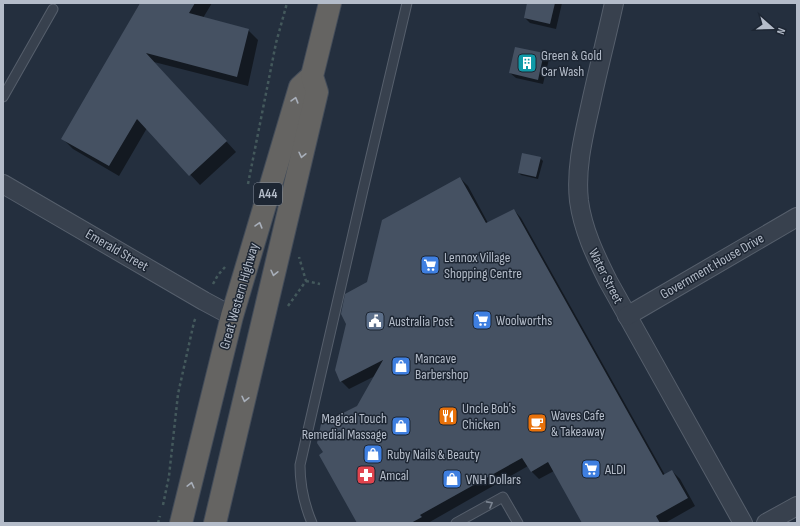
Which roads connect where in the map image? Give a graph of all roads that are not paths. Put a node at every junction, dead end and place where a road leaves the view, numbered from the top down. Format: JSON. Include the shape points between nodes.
{"nodes":[{"id":1,"x":330,"y":3,"type":"edge"},
{"id":2,"x":407,"y":3,"type":"edge"},
{"id":3,"x":614,"y":3,"type":"edge"},
{"id":4,"x":53,"y":9,"type":"dead end"},
{"id":5,"x":312,"y":76,"type":"junction"},
{"id":6,"x":3,"y":97,"type":"edge"},
{"id":7,"x":3,"y":184,"type":"edge"},
{"id":8,"x":797,"y":216,"type":"edge"},
{"id":9,"x":232,"y":316,"type":"junction"},
{"id":10,"x":626,"y":316,"type":"junction"},
{"id":11,"x":797,"y":506,"type":"edge"},
{"id":12,"x":181,"y":523,"type":"edge"},
{"id":13,"x":215,"y":523,"type":"edge"},
{"id":14,"x":312,"y":523,"type":"edge"},
{"id":15,"x":456,"y":523,"type":"edge"},
{"id":16,"x":518,"y":523,"type":"edge"},
{"id":17,"x":743,"y":523,"type":"edge"},
{"id":18,"x":766,"y":523,"type":"edge"}],
"edges":[{"from":1,"to":5,"type":"highway","name":"Great Western Highway","number":"A44"},
{"from":2,"to":14,"type":"lane","via":[[300,465],[300,480]]},
{"from":3,"to":10,"type":"street","name":"Water Street","via":[[585,129],[578,178],[583,223],[590,246]]},
{"from":4,"to":6,"type":"lane"},
{"from":9,"to":5,"type":"highway","name":"Great Western Highway","number":"A44","one_way":true,"via":[[300,87]]},
{"from":5,"to":13,"type":"highway","name":"Great Western Highway","number":"A44","one_way":true,"via":[[317,92]]},
{"from":7,"to":9,"type":"street","name":"Emerald Street"},
{"from":8,"to":10,"type":"street","name":"Government House Drive"},
{"from":12,"to":9,"type":"highway","name":"Great Western Highway","number":"A44","one_way":true},
{"from":10,"to":17,"type":"street","name":"Water Street"},
{"from":11,"to":18,"type":"street"},
{"from":15,"to":16,"type":"lane","one_way":true,"via":[[504,497]]}]}
